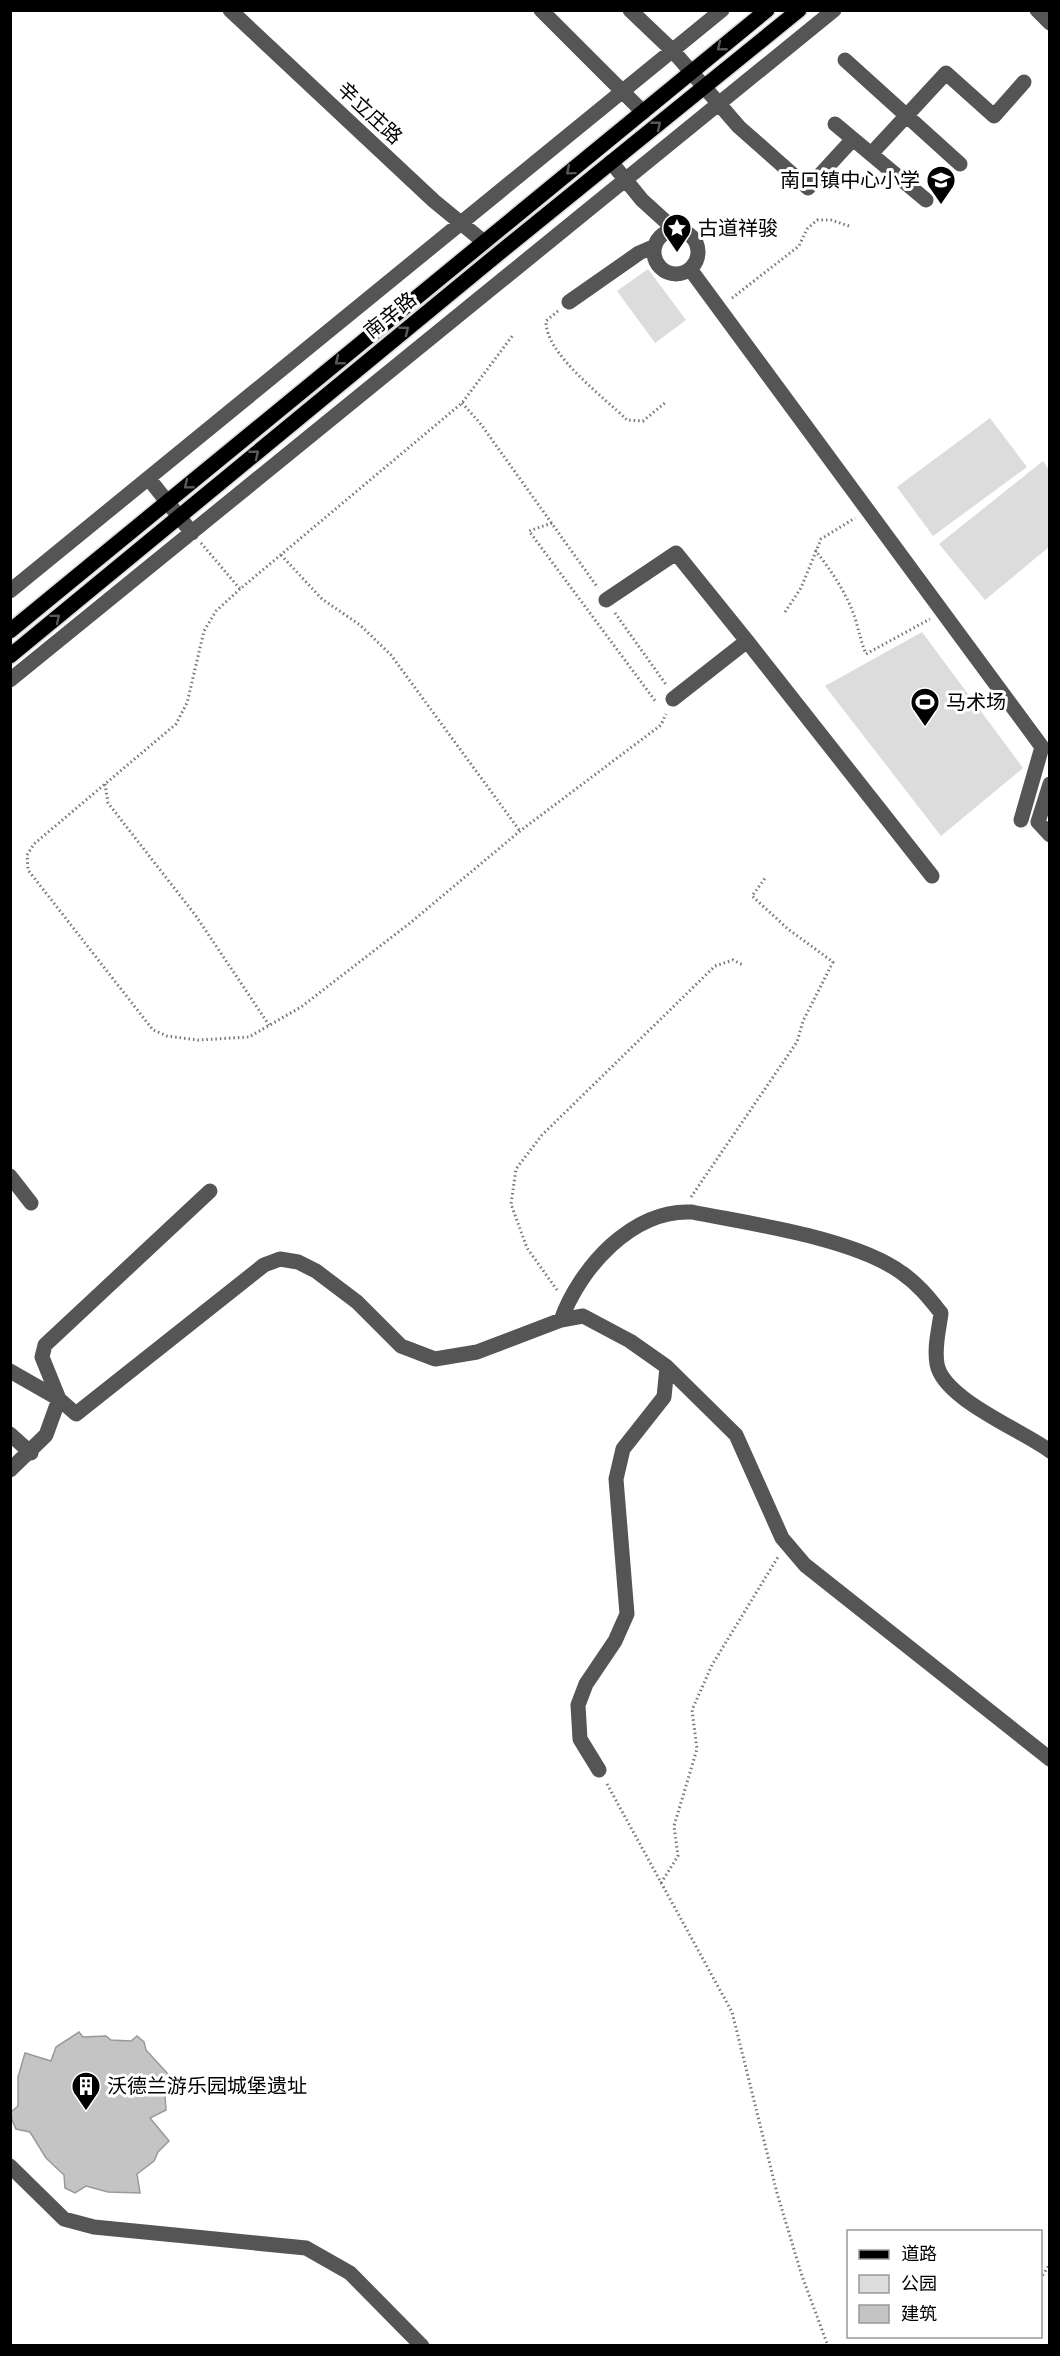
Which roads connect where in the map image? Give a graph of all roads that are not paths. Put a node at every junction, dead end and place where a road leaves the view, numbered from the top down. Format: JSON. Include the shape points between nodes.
{"nodes":[{"id":1,"x":230,"y":10,"type":"edge"},
{"id":2,"x":541,"y":10,"type":"edge"},
{"id":3,"x":630,"y":10,"type":"edge"},
{"id":4,"x":722,"y":10,"type":"edge"},
{"id":5,"x":767,"y":10,"type":"edge"},
{"id":6,"x":799,"y":10,"type":"edge"},
{"id":7,"x":834,"y":10,"type":"edge"},
{"id":8,"x":1037,"y":10,"type":"edge"},
{"id":9,"x":1050,"y":23,"type":"edge"},
{"id":10,"x":673,"y":51,"type":"junction"},
{"id":11,"x":845,"y":60,"type":"dead end"},
{"id":12,"x":691,"y":72,"type":"junction"},
{"id":13,"x":1024,"y":82,"type":"dead end"},
{"id":14,"x":704,"y":87,"type":"junction"},
{"id":15,"x":622,"y":92,"type":"junction"},
{"id":16,"x":719,"y":104,"type":"junction"},
{"id":17,"x":643,"y":112,"type":"junction"},
{"id":18,"x":906,"y":116,"type":"junction"},
{"id":19,"x":835,"y":124,"type":"dead end"},
{"id":20,"x":854,"y":140,"type":"junction"},
{"id":21,"x":870,"y":154,"type":"junction"},
{"id":22,"x":611,"y":162,"type":"junction"},
{"id":23,"x":960,"y":165,"type":"dead end"},
{"id":24,"x":625,"y":181,"type":"junction"},
{"id":25,"x":926,"y":200,"type":"dead end"},
{"id":26,"x":460,"y":223,"type":"junction"},
{"id":27,"x":675,"y":230,"type":"junction"},
{"id":28,"x":484,"y":242,"type":"junction"},
{"id":29,"x":654,"y":246,"type":"junction"},
{"id":30,"x":690,"y":269,"type":"junction"},
{"id":31,"x":569,"y":302,"type":"road end"},
{"id":32,"x":148,"y":479,"type":"junction"},
{"id":33,"x":168,"y":502,"type":"junction"},
{"id":34,"x":179,"y":516,"type":"junction"},
{"id":35,"x":192,"y":533,"type":"junction"},
{"id":36,"x":10,"y":591,"type":"edge"},
{"id":37,"x":606,"y":600,"type":"road end"},
{"id":38,"x":10,"y":631,"type":"edge"},
{"id":39,"x":747,"y":641,"type":"junction"},
{"id":40,"x":10,"y":656,"type":"edge"},
{"id":41,"x":10,"y":680,"type":"edge"},
{"id":42,"x":673,"y":699,"type":"road end"},
{"id":43,"x":1050,"y":784,"type":"edge"},
{"id":44,"x":1022,"y":820,"type":"dead end"},
{"id":45,"x":1050,"y":835,"type":"edge"},
{"id":46,"x":932,"y":876,"type":"dead end"},
{"id":47,"x":10,"y":1176,"type":"edge"},
{"id":48,"x":210,"y":1191,"type":"dead end"},
{"id":49,"x":31,"y":1203,"type":"dead end"},
{"id":50,"x":561,"y":1320,"type":"junction"},
{"id":51,"x":667,"y":1367,"type":"junction"},
{"id":52,"x":10,"y":1371,"type":"edge"},
{"id":53,"x":59,"y":1399,"type":"junction"},
{"id":54,"x":10,"y":1434,"type":"edge"},
{"id":55,"x":1050,"y":1451,"type":"edge"},
{"id":56,"x":31,"y":1453,"type":"junction"},
{"id":57,"x":10,"y":1470,"type":"edge"},
{"id":58,"x":1050,"y":1759,"type":"edge"},
{"id":59,"x":599,"y":1770,"type":"road end"},
{"id":60,"x":10,"y":2166,"type":"edge"},
{"id":61,"x":422,"y":2346,"type":"edge"}],
"edges":[{"from":1,"to":26,"type":"street","name":"辛立庄路"},
{"from":2,"to":15,"type":"street"},
{"from":3,"to":10,"type":"street"},
{"from":4,"to":10,"type":"street"},
{"from":5,"to":12,"type":"main road","name":"南辛路","one_way":true},
{"from":6,"to":14,"type":"main road","name":"南辛路"},
{"from":7,"to":16,"type":"street"},
{"from":8,"to":9,"type":"street"},
{"from":10,"to":12,"type":"street"},
{"from":10,"to":15,"type":"street"},
{"from":11,"to":18,"type":"street"},
{"from":12,"to":14,"type":"street"},
{"from":12,"to":17,"type":"main road","name":"南辛路"},
{"from":13,"to":18,"type":"street","via":[[994,116],[946,73]]},
{"from":14,"to":16,"type":"street"},
{"from":22,"to":14,"type":"main road","name":"南辛路","one_way":true},
{"from":15,"to":17,"type":"street"},
{"from":15,"to":26,"type":"street"},
{"from":16,"to":20,"type":"street","via":[[808,188]]},
{"from":16,"to":24,"type":"street"},
{"from":17,"to":28,"type":"main road","name":"南辛路","one_way":true},
{"from":18,"to":21,"type":"street"},
{"from":18,"to":23,"type":"street"},
{"from":19,"to":20,"type":"street"},
{"from":20,"to":21,"type":"street"},
{"from":21,"to":25,"type":"street"},
{"from":22,"to":24,"type":"street"},
{"from":34,"to":22,"type":"main road","name":"南辛路","one_way":true},
{"from":24,"to":27,"type":"street"},
{"from":24,"to":35,"type":"street"},
{"from":26,"to":28,"type":"street","name":"辛立庄路"},
{"from":26,"to":32,"type":"street"},
{"from":27,"to":29,"type":"street","via":[[662,235]]},
{"from":27,"to":30,"type":"street","via":[[688,234],[696,244],[697,258]]},
{"from":28,"to":33,"type":"main road","name":"南辛路","one_way":true},
{"from":29,"to":30,"type":"street","via":[[655,260],[664,271],[677,274]]},
{"from":29,"to":31,"type":"street"},
{"from":30,"to":44,"type":"street","via":[[1042,747]]},
{"from":32,"to":33,"type":"street"},
{"from":32,"to":36,"type":"street"},
{"from":33,"to":34,"type":"street"},
{"from":33,"to":38,"type":"main road","name":"南辛路"},
{"from":34,"to":35,"type":"street"},
{"from":40,"to":34,"type":"main road","name":"南辛路","one_way":true},
{"from":35,"to":41,"type":"street"},
{"from":37,"to":39,"type":"street","via":[[676,553]]},
{"from":39,"to":42,"type":"street"},
{"from":39,"to":46,"type":"street"},
{"from":43,"to":45,"type":"street","via":[[1038,822]]},
{"from":47,"to":49,"type":"street"},
{"from":48,"to":53,"type":"street","via":[[45,1344],[42,1357]]},
{"from":50,"to":51,"type":"street","via":[[583,1316],[630,1341]]},
{"from":50,"to":53,"type":"street","via":[[477,1352],[435,1359],[401,1346],[357,1302],[316,1271],[280,1259],[264,1265],[76,1414]]},
{"from":50,"to":55,"type":"street","via":[[576,1286],[604,1252],[642,1223],[676,1211],[804,1235],[863,1253],[901,1272],[922,1290],[940,1313],[938,1366],[946,1383]]},
{"from":51,"to":58,"type":"street","via":[[736,1435],[782,1538],[805,1565]]},
{"from":51,"to":59,"type":"street","via":[[664,1397],[623,1449],[616,1479],[627,1614],[578,1705],[580,1739]]},
{"from":52,"to":53,"type":"street"},
{"from":53,"to":56,"type":"street","via":[[46,1435]]},
{"from":54,"to":56,"type":"street"},
{"from":56,"to":57,"type":"street"},
{"from":60,"to":61,"type":"street","via":[[64,2219],[94,2227],[306,2248],[350,2273]]}]}
